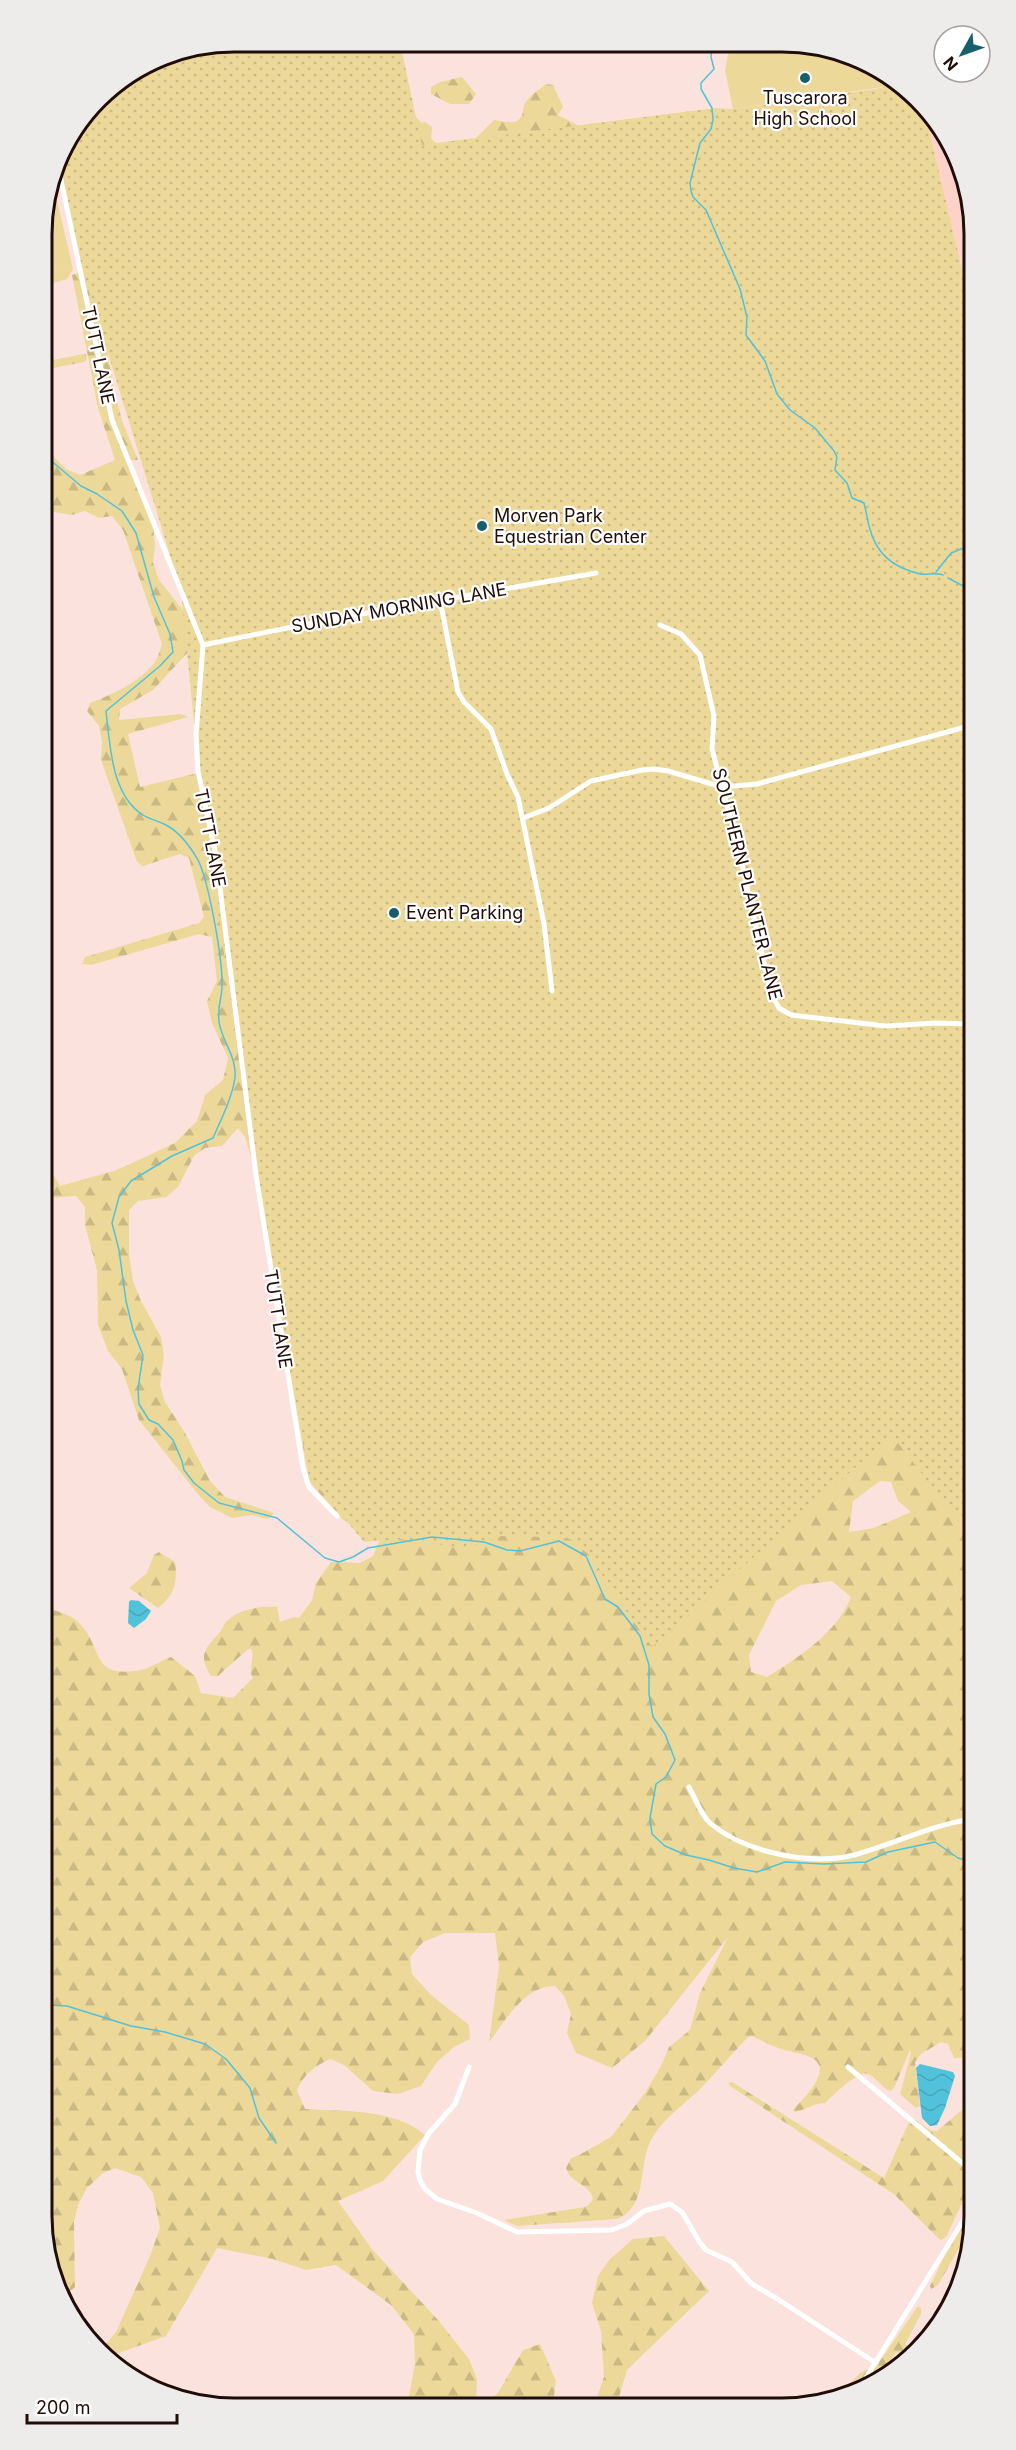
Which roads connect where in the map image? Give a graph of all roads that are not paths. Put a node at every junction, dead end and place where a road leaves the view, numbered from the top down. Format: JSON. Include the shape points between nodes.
{"nodes":[{"id":1,"x":61,"y":181,"type":"edge"},
{"id":2,"x":596,"y":573,"type":"dead end"},
{"id":3,"x":440,"y":600,"type":"junction"},
{"id":4,"x":660,"y":625,"type":"dead end"},
{"id":5,"x":203,"y":645,"type":"junction"},
{"id":6,"x":964,"y":727,"type":"edge"},
{"id":7,"x":722,"y":787,"type":"junction"},
{"id":8,"x":524,"y":818,"type":"junction"},
{"id":9,"x":552,"y":991,"type":"dead end"},
{"id":10,"x":964,"y":1024,"type":"edge"},
{"id":11,"x":337,"y":1516,"type":"dead end"},
{"id":12,"x":689,"y":1787,"type":"dead end"},
{"id":13,"x":963,"y":1821,"type":"edge"},
{"id":14,"x":469,"y":2067,"type":"dead end"},
{"id":15,"x":848,"y":2067,"type":"dead end"},
{"id":16,"x":963,"y":2163,"type":"edge"},
{"id":17,"x":963,"y":2221,"type":"edge"},
{"id":18,"x":876,"y":2363,"type":"junction"},
{"id":19,"x":868,"y":2376,"type":"edge"}],
"edges":[{"from":1,"to":5,"type":"street","name":"TUTT LANE","via":[[112,420]]},
{"from":2,"to":3,"type":"street","name":"SUNDAY MORNING LANE"},
{"from":3,"to":5,"type":"street","name":"SUNDAY MORNING LANE"},
{"from":3,"to":8,"type":"street","via":[[458,692],[491,729]]},
{"from":4,"to":7,"type":"street","name":"SOUTHERN PLANTER LANE","via":[[681,634],[700,655],[714,716],[712,749]]},
{"from":5,"to":11,"type":"street","name":"TUTT LANE","via":[[196,735],[198,771],[216,856],[278,1321],[303,1468],[309,1487]]},
{"from":6,"to":7,"type":"street","via":[[774,781]]},
{"from":7,"to":8,"type":"street","via":[[654,768],[591,781],[549,808]]},
{"from":7,"to":10,"type":"street","name":"SOUTHERN PLANTER LANE","via":[[771,994],[779,1008],[791,1015],[886,1026]]},
{"from":8,"to":9,"type":"street"},
{"from":12,"to":13,"type":"street","via":[[708,1822],[737,1840],[784,1855],[849,1856]]},
{"from":14,"to":18,"type":"street","via":[[455,2104],[429,2133],[420,2150],[420,2180],[437,2199],[517,2232],[612,2230],[644,2211],[670,2204],[682,2212],[706,2250],[732,2262],[752,2284]]},
{"from":15,"to":16,"type":"street"},
{"from":17,"to":18,"type":"street"},
{"from":18,"to":19,"type":"street"}]}
